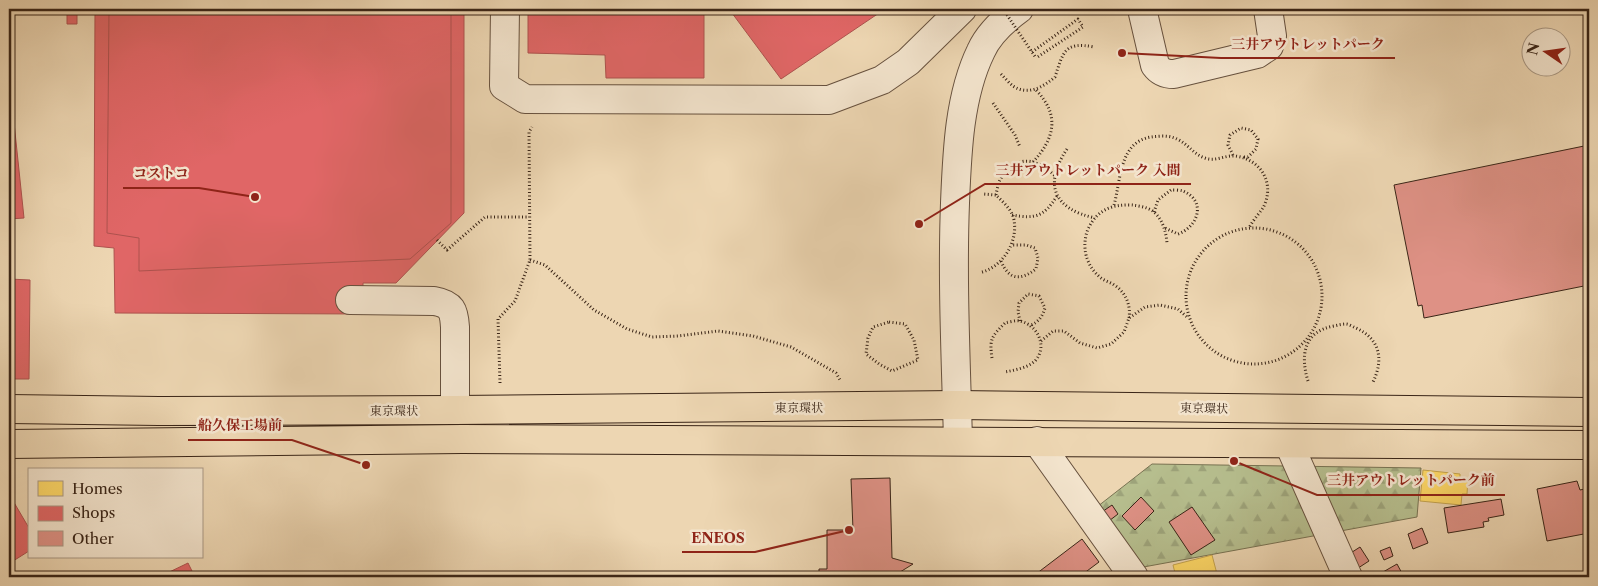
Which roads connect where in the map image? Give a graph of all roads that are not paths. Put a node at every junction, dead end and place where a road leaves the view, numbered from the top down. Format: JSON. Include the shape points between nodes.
{"nodes":[{"id":1,"x":504,"y":9,"type":"edge"},
{"id":2,"x":962,"y":9,"type":"edge"},
{"id":3,"x":1018,"y":9,"type":"edge"},
{"id":4,"x":1142,"y":9,"type":"edge"},
{"id":5,"x":1268,"y":9,"type":"edge"},
{"id":6,"x":350,"y":300,"type":"dead end"},
{"id":7,"x":957,"y":405,"type":"junction"},
{"id":8,"x":9,"y":409,"type":"edge"},
{"id":9,"x":455,"y":410,"type":"junction"},
{"id":10,"x":1589,"y":412,"type":"edge"},
{"id":11,"x":958,"y":441,"type":"junction"},
{"id":12,"x":1037,"y":441,"type":"junction"},
{"id":13,"x":9,"y":444,"type":"edge"},
{"id":14,"x":1289,"y":444,"type":"junction"},
{"id":15,"x":1589,"y":445,"type":"edge"},
{"id":16,"x":1133,"y":577,"type":"edge"},
{"id":17,"x":1348,"y":577,"type":"edge"}],
"edges":[{"from":1,"to":2,"type":"street","via":[[504,86],[525,99],[828,100],[882,80],[908,62]]},
{"from":3,"to":7,"type":"street","via":[[1001,22],[981,50],[960,126],[953,309]]},
{"from":4,"to":5,"type":"street","via":[[1155,65],[1166,74],[1174,74],[1257,54],[1268,46],[1272,36]]},
{"from":6,"to":9,"type":"street","via":[[434,301],[444,302],[450,307],[455,328]]},
{"from":7,"to":9,"type":"highway","name":"東京環状"},
{"from":7,"to":10,"type":"highway","name":"東京環状"},
{"from":7,"to":11,"type":"street"},
{"from":8,"to":9,"type":"highway","name":"東京環状"},
{"from":11,"to":12,"type":"highway"},
{"from":11,"to":13,"type":"highway","via":[[462,439]]},
{"from":12,"to":14,"type":"highway"},
{"from":12,"to":16,"type":"street"},
{"from":14,"to":15,"type":"highway"},
{"from":14,"to":17,"type":"street"}]}
